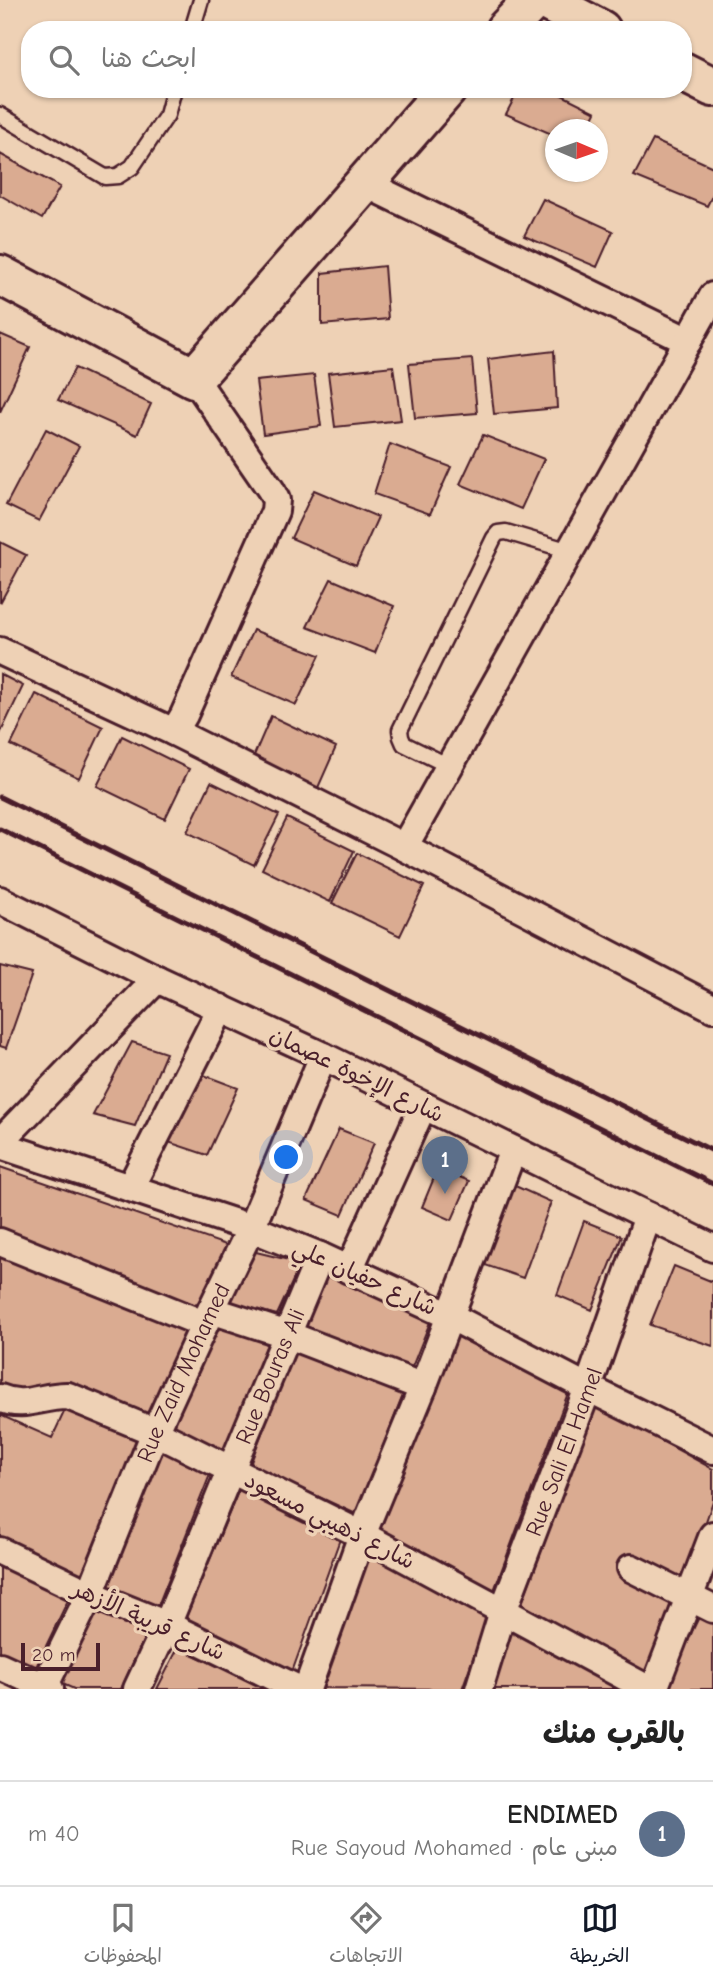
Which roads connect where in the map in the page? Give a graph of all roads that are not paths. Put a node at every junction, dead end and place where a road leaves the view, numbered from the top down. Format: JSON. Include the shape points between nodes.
{"nodes":[{"id":1,"x":201,"y":0,"type":"edge"},
{"id":2,"x":534,"y":0,"type":"edge"},
{"id":3,"x":544,"y":0,"type":"edge"},
{"id":4,"x":195,"y":21,"type":"edge"},
{"id":5,"x":514,"y":21,"type":"edge"},
{"id":6,"x":584,"y":21,"type":"edge"},
{"id":7,"x":692,"y":76,"type":"edge"},
{"id":8,"x":713,"y":87,"type":"edge"},
{"id":9,"x":172,"y":98,"type":"edge"},
{"id":10,"x":439,"y":98,"type":"edge"},
{"id":11,"x":0,"y":116,"type":"edge"},
{"id":12,"x":364,"y":183,"type":"junction"},
{"id":13,"x":0,"y":275,"type":"edge"},
{"id":14,"x":713,"y":296,"type":"edge"},
{"id":15,"x":688,"y":341,"type":"junction"},
{"id":16,"x":194,"y":378,"type":"junction"},
{"id":17,"x":570,"y":551,"type":"junction"},
{"id":18,"x":0,"y":651,"type":"edge"},
{"id":19,"x":174,"y":732,"type":"junction"},
{"id":20,"x":449,"y":766,"type":"junction"},
{"id":21,"x":404,"y":847,"type":"junction"},
{"id":22,"x":2,"y":908,"type":"edge"},
{"id":23,"x":156,"y":979,"type":"junction"},
{"id":24,"x":711,"y":1003,"type":"edge"},
{"id":25,"x":221,"y":1009,"type":"junction"},
{"id":26,"x":323,"y":1056,"type":"junction"},
{"id":27,"x":423,"y":1106,"type":"junction"},
{"id":28,"x":0,"y":1143,"type":"edge"},
{"id":29,"x":513,"y":1150,"type":"junction"},
{"id":30,"x":130,"y":1188,"type":"junction"},
{"id":31,"x":648,"y":1216,"type":"junction"},
{"id":32,"x":251,"y":1228,"type":"junction"},
{"id":33,"x":0,"y":1242,"type":"edge"},
{"id":34,"x":713,"y":1248,"type":"edge"},
{"id":35,"x":320,"y":1256,"type":"junction"},
{"id":36,"x":349,"y":1270,"type":"junction"},
{"id":37,"x":450,"y":1315,"type":"junction"},
{"id":38,"x":207,"y":1317,"type":"junction"},
{"id":39,"x":288,"y":1335,"type":"junction"},
{"id":40,"x":423,"y":1387,"type":"junction"},
{"id":41,"x":588,"y":1388,"type":"junction"},
{"id":42,"x":0,"y":1398,"type":"edge"},
{"id":43,"x":155,"y":1432,"type":"junction"},
{"id":44,"x":713,"y":1450,"type":"edge"},
{"id":45,"x":231,"y":1469,"type":"junction"},
{"id":46,"x":362,"y":1535,"type":"junction"},
{"id":47,"x":713,"y":1535,"type":"edge"},
{"id":48,"x":0,"y":1551,"type":"edge"},
{"id":49,"x":631,"y":1568,"type":"dead end"},
{"id":50,"x":90,"y":1594,"type":"junction"},
{"id":51,"x":701,"y":1603,"type":"edge"},
{"id":52,"x":503,"y":1611,"type":"junction"},
{"id":53,"x":167,"y":1625,"type":"junction"},
{"id":54,"x":0,"y":1667,"type":"edge"},
{"id":55,"x":45,"y":1688,"type":"edge"},
{"id":56,"x":137,"y":1689,"type":"edge"},
{"id":57,"x":298,"y":1689,"type":"edge"},
{"id":58,"x":307,"y":1689,"type":"edge"},
{"id":59,"x":479,"y":1689,"type":"edge"},
{"id":60,"x":648,"y":1689,"type":"edge"},
{"id":61,"x":654,"y":1689,"type":"edge"}],
"edges":[{"from":1,"to":4,"type":"lane"},
{"from":2,"to":5,"type":"street"},
{"from":3,"to":6,"type":"street"},
{"from":7,"to":8,"type":"street"},
{"from":9,"to":11,"type":"lane","via":[[167,115],[132,167],[118,176],[105,177]]},
{"from":10,"to":12,"type":"street"},
{"from":12,"to":15,"type":"street"},
{"from":12,"to":16,"type":"street"},
{"from":13,"to":16,"type":"street"},
{"from":14,"to":15,"type":"street"},
{"from":15,"to":17,"type":"street"},
{"from":16,"to":19,"type":"street","via":[[276,500],[275,511]]},
{"from":17,"to":20,"type":"street"},
{"from":17,"to":20,"type":"lane","via":[[506,532],[494,538],[400,730],[404,744]]},
{"from":18,"to":19,"type":"street"},
{"from":19,"to":21,"type":"street"},
{"from":20,"to":21,"type":"street"},
{"from":21,"to":24,"type":"street"},
{"from":22,"to":23,"type":"street","name":"شارع الإخوة عصمان"},
{"from":23,"to":25,"type":"street","name":"شارع الإخوة عصمان"},
{"from":23,"to":28,"type":"street"},
{"from":25,"to":26,"type":"street","name":"شارع الإخوة عصمان"},
{"from":25,"to":30,"type":"street"},
{"from":26,"to":27,"type":"street","name":"شارع الإخوة عصمان"},
{"from":26,"to":32,"type":"street","name":"Rue Zaid Mohamed"},
{"from":27,"to":29,"type":"street","name":"شارع الإخوة عصمان"},
{"from":27,"to":36,"type":"street"},
{"from":28,"to":30,"type":"street","name":"شارع حفيان علي"},
{"from":29,"to":31,"type":"street","name":"شارع الإخوة عصمان"},
{"from":29,"to":37,"type":"street"},
{"from":30,"to":32,"type":"street","name":"شارع حفيان علي"},
{"from":31,"to":34,"type":"street","name":"شارع الإخوة عصمان"},
{"from":31,"to":41,"type":"street","name":"Rue Sali El Hamel"},
{"from":32,"to":35,"type":"street","name":"شارع حفيان علي"},
{"from":32,"to":38,"type":"street","name":"Rue Zaid Mohamed"},
{"from":33,"to":38,"type":"street"},
{"from":35,"to":36,"type":"street","name":"شارع حفيان علي"},
{"from":35,"to":39,"type":"street","name":"Rue Bouras Ali"},
{"from":36,"to":37,"type":"street","name":"شارع حفيان علي"},
{"from":37,"to":40,"type":"street"},
{"from":37,"to":41,"type":"street","name":"شارع حفيان علي"},
{"from":38,"to":39,"type":"street"},
{"from":38,"to":43,"type":"street","name":"Rue Zaid Mohamed"},
{"from":39,"to":40,"type":"street"},
{"from":39,"to":45,"type":"street","name":"Rue Bouras Ali"},
{"from":40,"to":46,"type":"street"},
{"from":41,"to":44,"type":"street","name":"شارع حفيان علي"},
{"from":41,"to":52,"type":"street","name":"Rue Sali El Hamel"},
{"from":42,"to":43,"type":"street","name":"شارع ذهيبي مسعود","via":[[19,1403],[68,1396]]},
{"from":43,"to":45,"type":"street","name":"شارع ذهيبي مسعود"},
{"from":43,"to":50,"type":"street","name":"Rue Zaid Mohamed"},
{"from":45,"to":46,"type":"street","name":"شارع ذهيبي مسعود"},
{"from":45,"to":53,"type":"street","name":"Rue Bouras Ali"},
{"from":46,"to":52,"type":"street","name":"شارع ذهيبي مسعود"},
{"from":46,"to":58,"type":"street"},
{"from":47,"to":51,"type":"street"},
{"from":48,"to":50,"type":"street","name":"شارع قريبة الأزهر"},
{"from":49,"to":51,"type":"street"},
{"from":50,"to":53,"type":"street","name":"شارع قريبة الأزهر"},
{"from":50,"to":55,"type":"street","name":"Rue Zaid Mohamed"},
{"from":51,"to":61,"type":"street"},
{"from":52,"to":59,"type":"street","name":"Rue Sali El Hamel"},
{"from":52,"to":60,"type":"street","name":"شارع ذهيبي مسعود"},
{"from":53,"to":56,"type":"street","name":"Rue Bouras Ali"},
{"from":53,"to":57,"type":"street","name":"شارع قريبة الأزهر"},
{"from":54,"to":55,"type":"street"}]}
